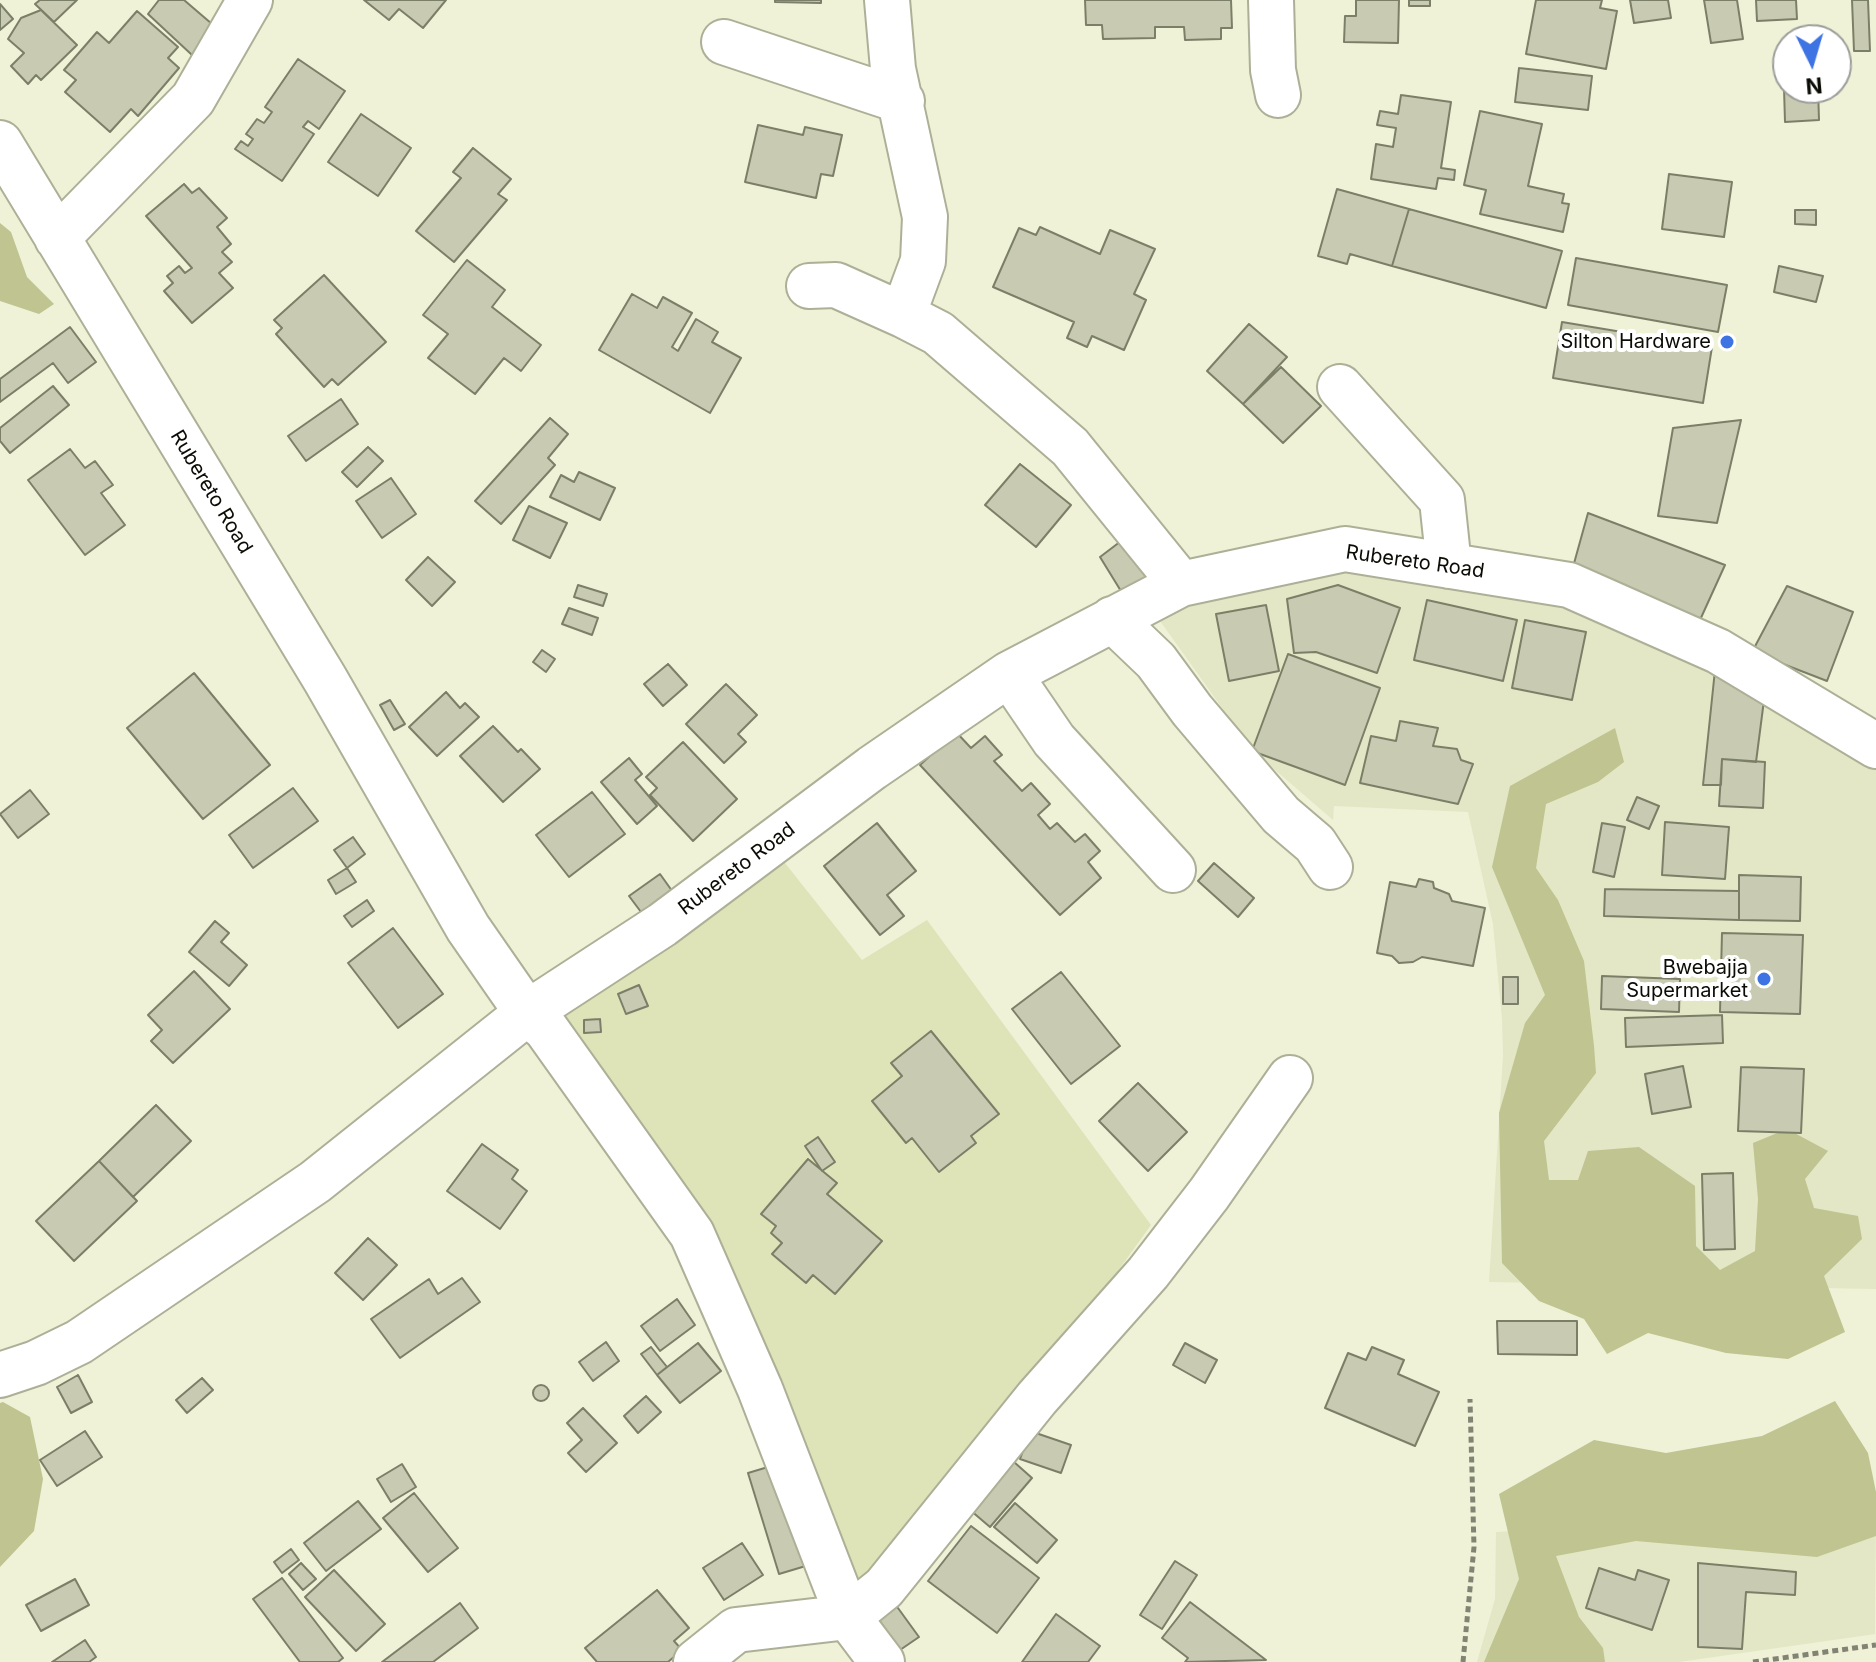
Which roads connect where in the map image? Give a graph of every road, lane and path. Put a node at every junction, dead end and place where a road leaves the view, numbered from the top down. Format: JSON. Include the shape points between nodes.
{"nodes":[{"id":1,"x":250,"y":0,"type":"edge"},
{"id":2,"x":887,"y":0,"type":"edge"},
{"id":3,"x":1271,"y":0,"type":"edge"},
{"id":4,"x":724,"y":42,"type":"dead end"},
{"id":5,"x":1278,"y":95,"type":"dead end"},
{"id":6,"x":902,"y":101,"type":"junction"},
{"id":7,"x":0,"y":143,"type":"edge"},
{"id":8,"x":57,"y":238,"type":"junction"},
{"id":9,"x":809,"y":286,"type":"dead end"},
{"id":10,"x":903,"y":315,"type":"junction"},
{"id":11,"x":1340,"y":387,"type":"dead end"},
{"id":12,"x":1449,"y":566,"type":"junction"},
{"id":13,"x":1181,"y":584,"type":"junction"},
{"id":14,"x":1112,"y":619,"type":"junction"},
{"id":15,"x":1009,"y":674,"type":"junction"},
{"id":16,"x":1876,"y":746,"type":"edge"},
{"id":17,"x":1330,"y":867,"type":"dead end"},
{"id":18,"x":1173,"y":870,"type":"dead end"},
{"id":19,"x":527,"y":1013,"type":"junction"},
{"id":20,"x":1290,"y":1078,"type":"dead end"},
{"id":21,"x":0,"y":1375,"type":"edge"},
{"id":22,"x":1470,"y":1399,"type":"dead end"},
{"id":23,"x":848,"y":1617,"type":"junction"},
{"id":24,"x":1876,"y":1645,"type":"edge"},
{"id":25,"x":696,"y":1662,"type":"edge"},
{"id":26,"x":882,"y":1662,"type":"edge"},
{"id":27,"x":1463,"y":1662,"type":"edge"},
{"id":28,"x":1753,"y":1662,"type":"edge"}],
"edges":[{"from":1,"to":8,"type":"street","via":[[193,99]]},
{"from":2,"to":6,"type":"street","via":[[893,69]]},
{"from":3,"to":5,"type":"street"},
{"from":4,"to":6,"type":"street"},
{"from":6,"to":10,"type":"street","via":[[925,217],[923,261]]},
{"from":7,"to":8,"type":"street","name":"Rubereto Road"},
{"from":8,"to":19,"type":"street","name":"Rubereto Road","via":[[325,679],[468,928]]},
{"from":9,"to":10,"type":"street","via":[[836,285]]},
{"from":10,"to":13,"type":"street","via":[[938,333],[1070,447]]},
{"from":11,"to":12,"type":"street","via":[[1442,500]]},
{"from":12,"to":13,"type":"street","name":"Rubereto Road","via":[[1345,549]]},
{"from":12,"to":16,"type":"street","name":"Rubereto Road","via":[[1569,585],[1718,651]]},
{"from":13,"to":14,"type":"street","name":"Rubereto Road"},
{"from":14,"to":15,"type":"street","name":"Rubereto Road"},
{"from":14,"to":17,"type":"street","via":[[1156,661],[1192,710]]},
{"from":15,"to":18,"type":"street","via":[[1054,740]]},
{"from":15,"to":19,"type":"street","name":"Rubereto Road","via":[[872,768],[662,925]]},
{"from":19,"to":21,"type":"street","via":[[315,1182],[79,1342]]},
{"from":19,"to":23,"type":"street","via":[[546,1029],[692,1234],[760,1389]]},
{"from":20,"to":23,"type":"street","via":[[1148,1273],[1037,1398],[884,1588]]},
{"from":22,"to":27,"type":"path","via":[[1474,1547]]},
{"from":23,"to":25,"type":"street","via":[[736,1630]]},
{"from":23,"to":26,"type":"street"},
{"from":24,"to":28,"type":"path"}]}
